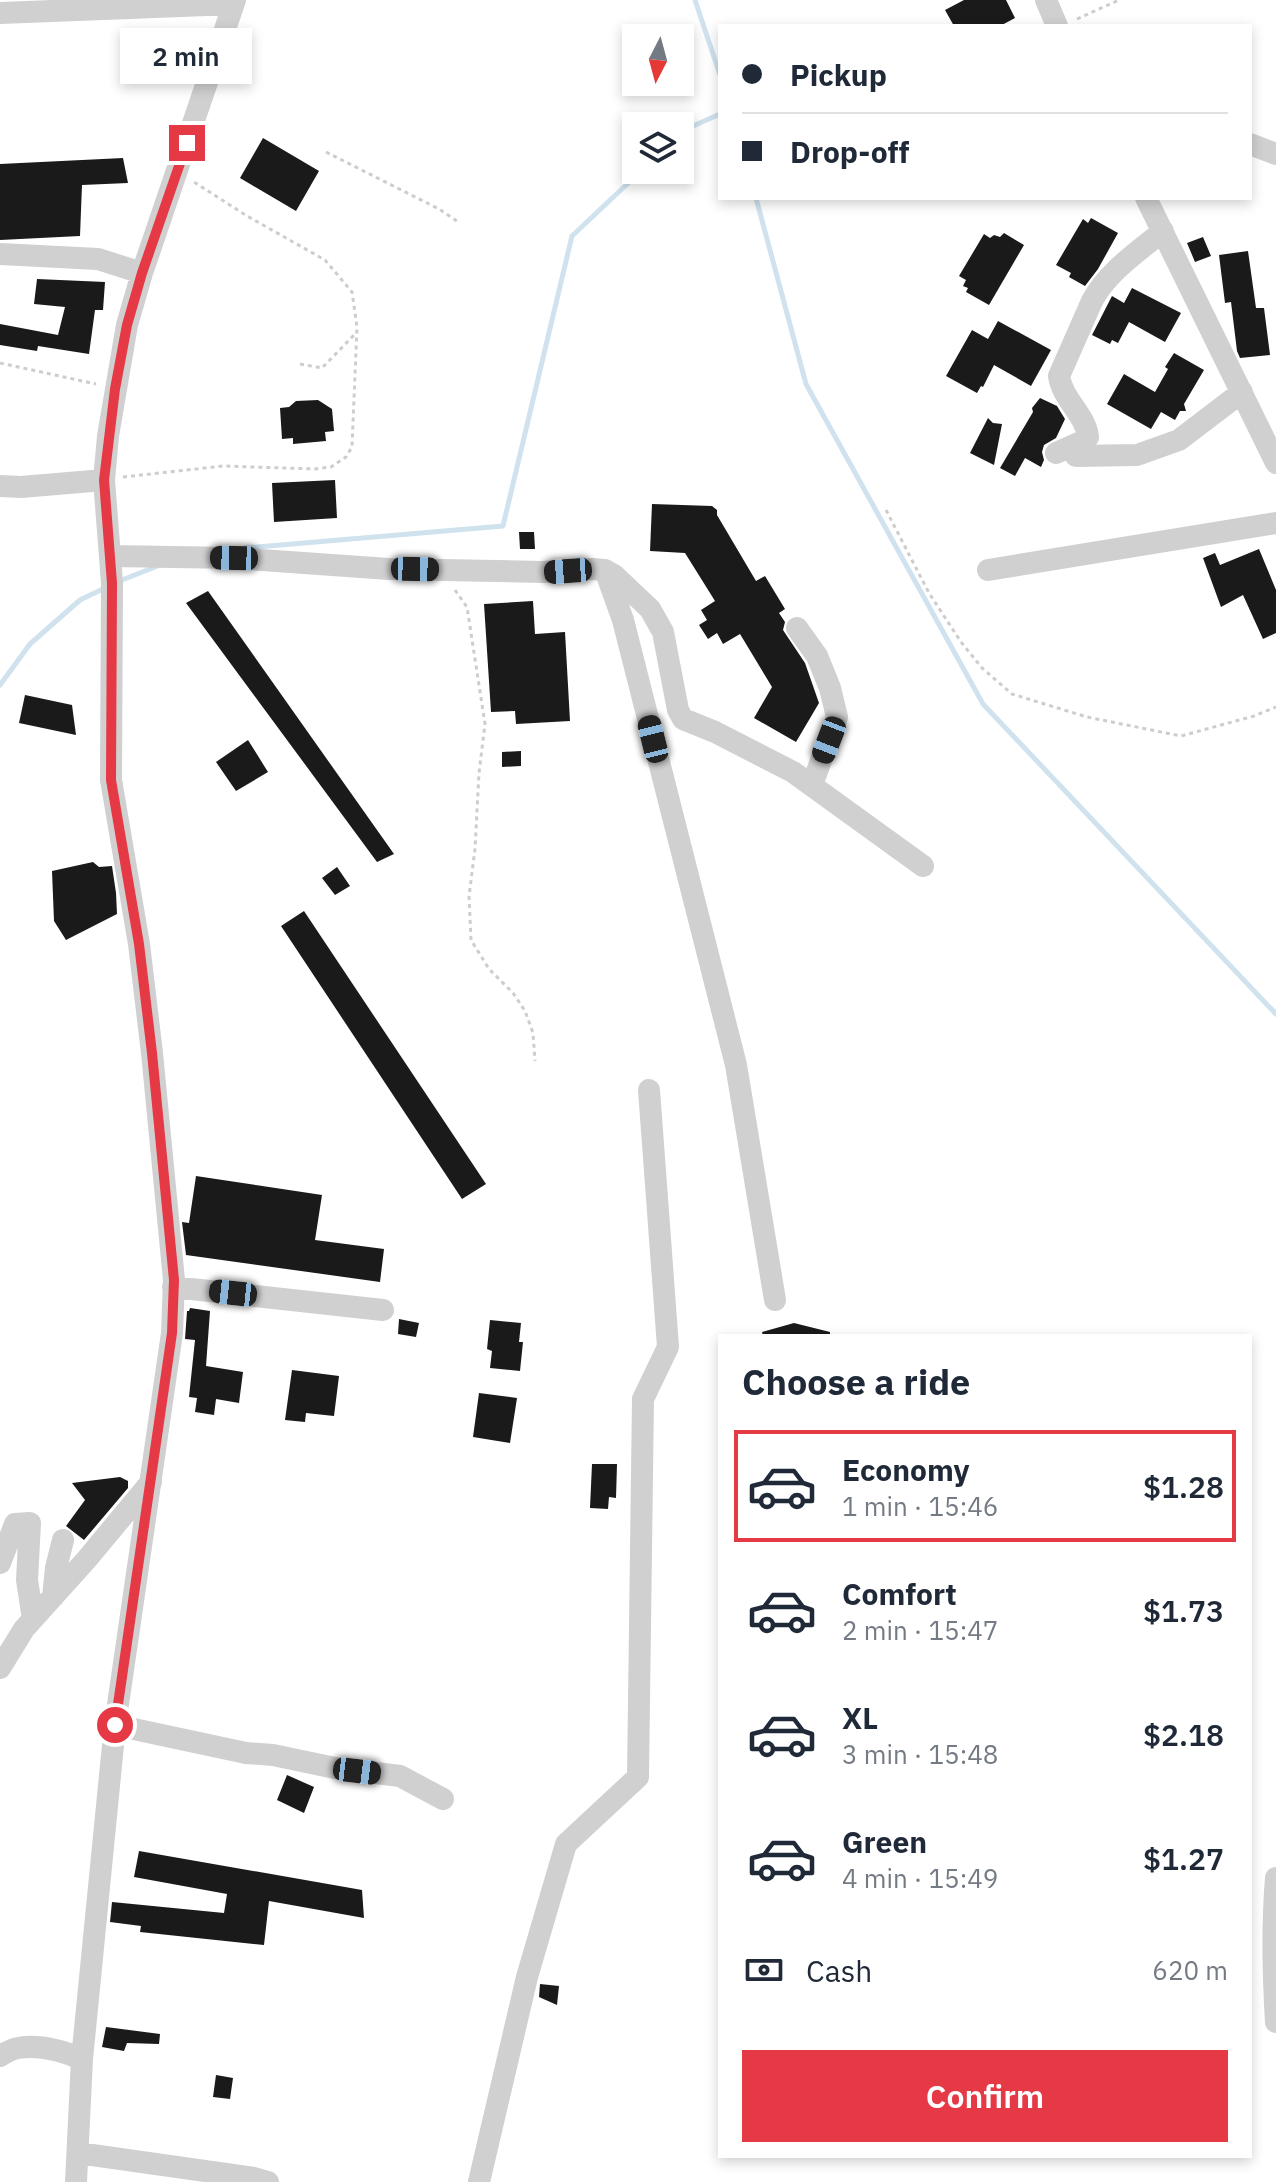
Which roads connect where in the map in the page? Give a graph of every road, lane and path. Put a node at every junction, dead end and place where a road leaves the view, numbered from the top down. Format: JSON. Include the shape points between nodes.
{"nodes":[{"id":1,"x":1046,"y":0,"type":"edge"},
{"id":2,"x":1119,"y":0,"type":"edge"},
{"id":3,"x":234,"y":2,"type":"edge"},
{"id":4,"x":0,"y":13,"type":"edge"},
{"id":5,"x":1067,"y":23,"type":"edge"},
{"id":6,"x":1252,"y":145,"type":"edge"},
{"id":7,"x":326,"y":152,"type":"dead end"},
{"id":8,"x":1276,"y":154,"type":"edge"},
{"id":9,"x":178,"y":171,"type":"junction"},
{"id":10,"x":1147,"y":200,"type":"edge"},
{"id":11,"x":460,"y":223,"type":"dead end"},
{"id":12,"x":1163,"y":231,"type":"junction"},
{"id":13,"x":0,"y":254,"type":"edge"},
{"id":14,"x":142,"y":273,"type":"junction"},
{"id":15,"x":356,"y":333,"type":"junction"},
{"id":16,"x":0,"y":363,"type":"edge"},
{"id":17,"x":300,"y":364,"type":"dead end"},
{"id":18,"x":115,"y":389,"type":"junction"},
{"id":19,"x":1242,"y":392,"type":"junction"},
{"id":20,"x":1276,"y":463,"type":"edge"},
{"id":21,"x":104,"y":480,"type":"junction"},
{"id":22,"x":0,"y":486,"type":"edge"},
{"id":23,"x":886,"y":510,"type":"dead end"},
{"id":24,"x":1276,"y":523,"type":"edge"},
{"id":25,"x":111,"y":562,"type":"junction"},
{"id":26,"x":442,"y":570,"type":"junction"},
{"id":27,"x":605,"y":570,"type":"junction"},
{"id":28,"x":988,"y":570,"type":"dead end"},
{"id":29,"x":797,"y":628,"type":"dead end"},
{"id":30,"x":1276,"y":707,"type":"edge"},
{"id":31,"x":812,"y":785,"type":"junction"},
{"id":32,"x":923,"y":866,"type":"dead end"},
{"id":33,"x":535,"y":1061,"type":"dead end"},
{"id":34,"x":649,"y":1090,"type":"dead end"},
{"id":35,"x":173,"y":1287,"type":"junction"},
{"id":36,"x":775,"y":1300,"type":"dead end"},
{"id":37,"x":383,"y":1310,"type":"dead end"},
{"id":38,"x":151,"y":1481,"type":"junction"},
{"id":39,"x":63,"y":1540,"type":"dead end"},
{"id":40,"x":0,"y":1563,"type":"edge"},
{"id":41,"x":53,"y":1597,"type":"junction"},
{"id":42,"x":33,"y":1619,"type":"junction"},
{"id":43,"x":0,"y":1668,"type":"edge"},
{"id":44,"x":115,"y":1725,"type":"junction"},
{"id":45,"x":443,"y":1799,"type":"dead end"},
{"id":46,"x":1276,"y":1878,"type":"edge"},
{"id":47,"x":1276,"y":2022,"type":"edge"},
{"id":48,"x":0,"y":2056,"type":"edge"},
{"id":49,"x":82,"y":2059,"type":"junction"},
{"id":50,"x":78,"y":2153,"type":"junction"},
{"id":51,"x":229,"y":2178,"type":"edge"},
{"id":52,"x":76,"y":2182,"type":"edge"},
{"id":53,"x":268,"y":2182,"type":"edge"},
{"id":54,"x":479,"y":2182,"type":"edge"}],
"edges":[{"from":1,"to":5,"type":"street"},
{"from":2,"to":5,"type":"path"},
{"from":3,"to":4,"type":"street"},
{"from":3,"to":9,"type":"street"},
{"from":6,"to":8,"type":"street"},
{"from":7,"to":11,"type":"path"},
{"from":9,"to":14,"type":"street"},
{"from":9,"to":15,"type":"path","via":[[325,260],[352,292]]},
{"from":10,"to":12,"type":"street"},
{"from":12,"to":19,"type":"street"},
{"from":12,"to":19,"type":"street","via":[[1098,290],[1059,376],[1088,437],[1066,454],[1137,455],[1179,440]]},
{"from":13,"to":14,"type":"street","via":[[98,259]]},
{"from":14,"to":18,"type":"street"},
{"from":15,"to":17,"type":"path","via":[[322,368]]},
{"from":15,"to":21,"type":"path","via":[[352,447],[331,467],[223,466]]},
{"from":16,"to":18,"type":"path"},
{"from":18,"to":21,"type":"street"},
{"from":19,"to":20,"type":"street"},
{"from":21,"to":22,"type":"street"},
{"from":21,"to":25,"type":"street"},
{"from":23,"to":30,"type":"path","via":[[961,642],[1012,694],[1087,717],[1181,736]]},
{"from":24,"to":28,"type":"street"},
{"from":25,"to":26,"type":"street","via":[[234,558]]},
{"from":25,"to":35,"type":"street","via":[[111,780],[139,944]]},
{"from":26,"to":27,"type":"street"},
{"from":26,"to":33,"type":"path","via":[[467,607],[485,724],[469,896],[471,940],[525,1011]]},
{"from":27,"to":31,"type":"street","via":[[657,620],[683,719]]},
{"from":27,"to":36,"type":"street","via":[[623,620],[736,1065]]},
{"from":29,"to":31,"type":"street","via":[[817,656],[837,717]]},
{"from":31,"to":32,"type":"street"},
{"from":34,"to":54,"type":"street","via":[[668,1347],[643,1399],[638,1777],[566,1844],[527,1977]]},
{"from":35,"to":37,"type":"street"},
{"from":35,"to":38,"type":"street","via":[[172,1333]]},
{"from":38,"to":41,"type":"street"},
{"from":38,"to":44,"type":"street"},
{"from":39,"to":41,"type":"street"},
{"from":40,"to":42,"type":"street","via":[[15,1524],[30,1523],[27,1580]]},
{"from":41,"to":42,"type":"street"},
{"from":42,"to":43,"type":"street"},
{"from":44,"to":45,"type":"street","via":[[246,1753],[400,1776]]},
{"from":44,"to":49,"type":"street"},
{"from":46,"to":47,"type":"street"},
{"from":48,"to":49,"type":"street","via":[[17,2048],[49,2049]]},
{"from":49,"to":50,"type":"street"},
{"from":50,"to":51,"type":"street"},
{"from":50,"to":52,"type":"street"},
{"from":51,"to":53,"type":"street"}]}
